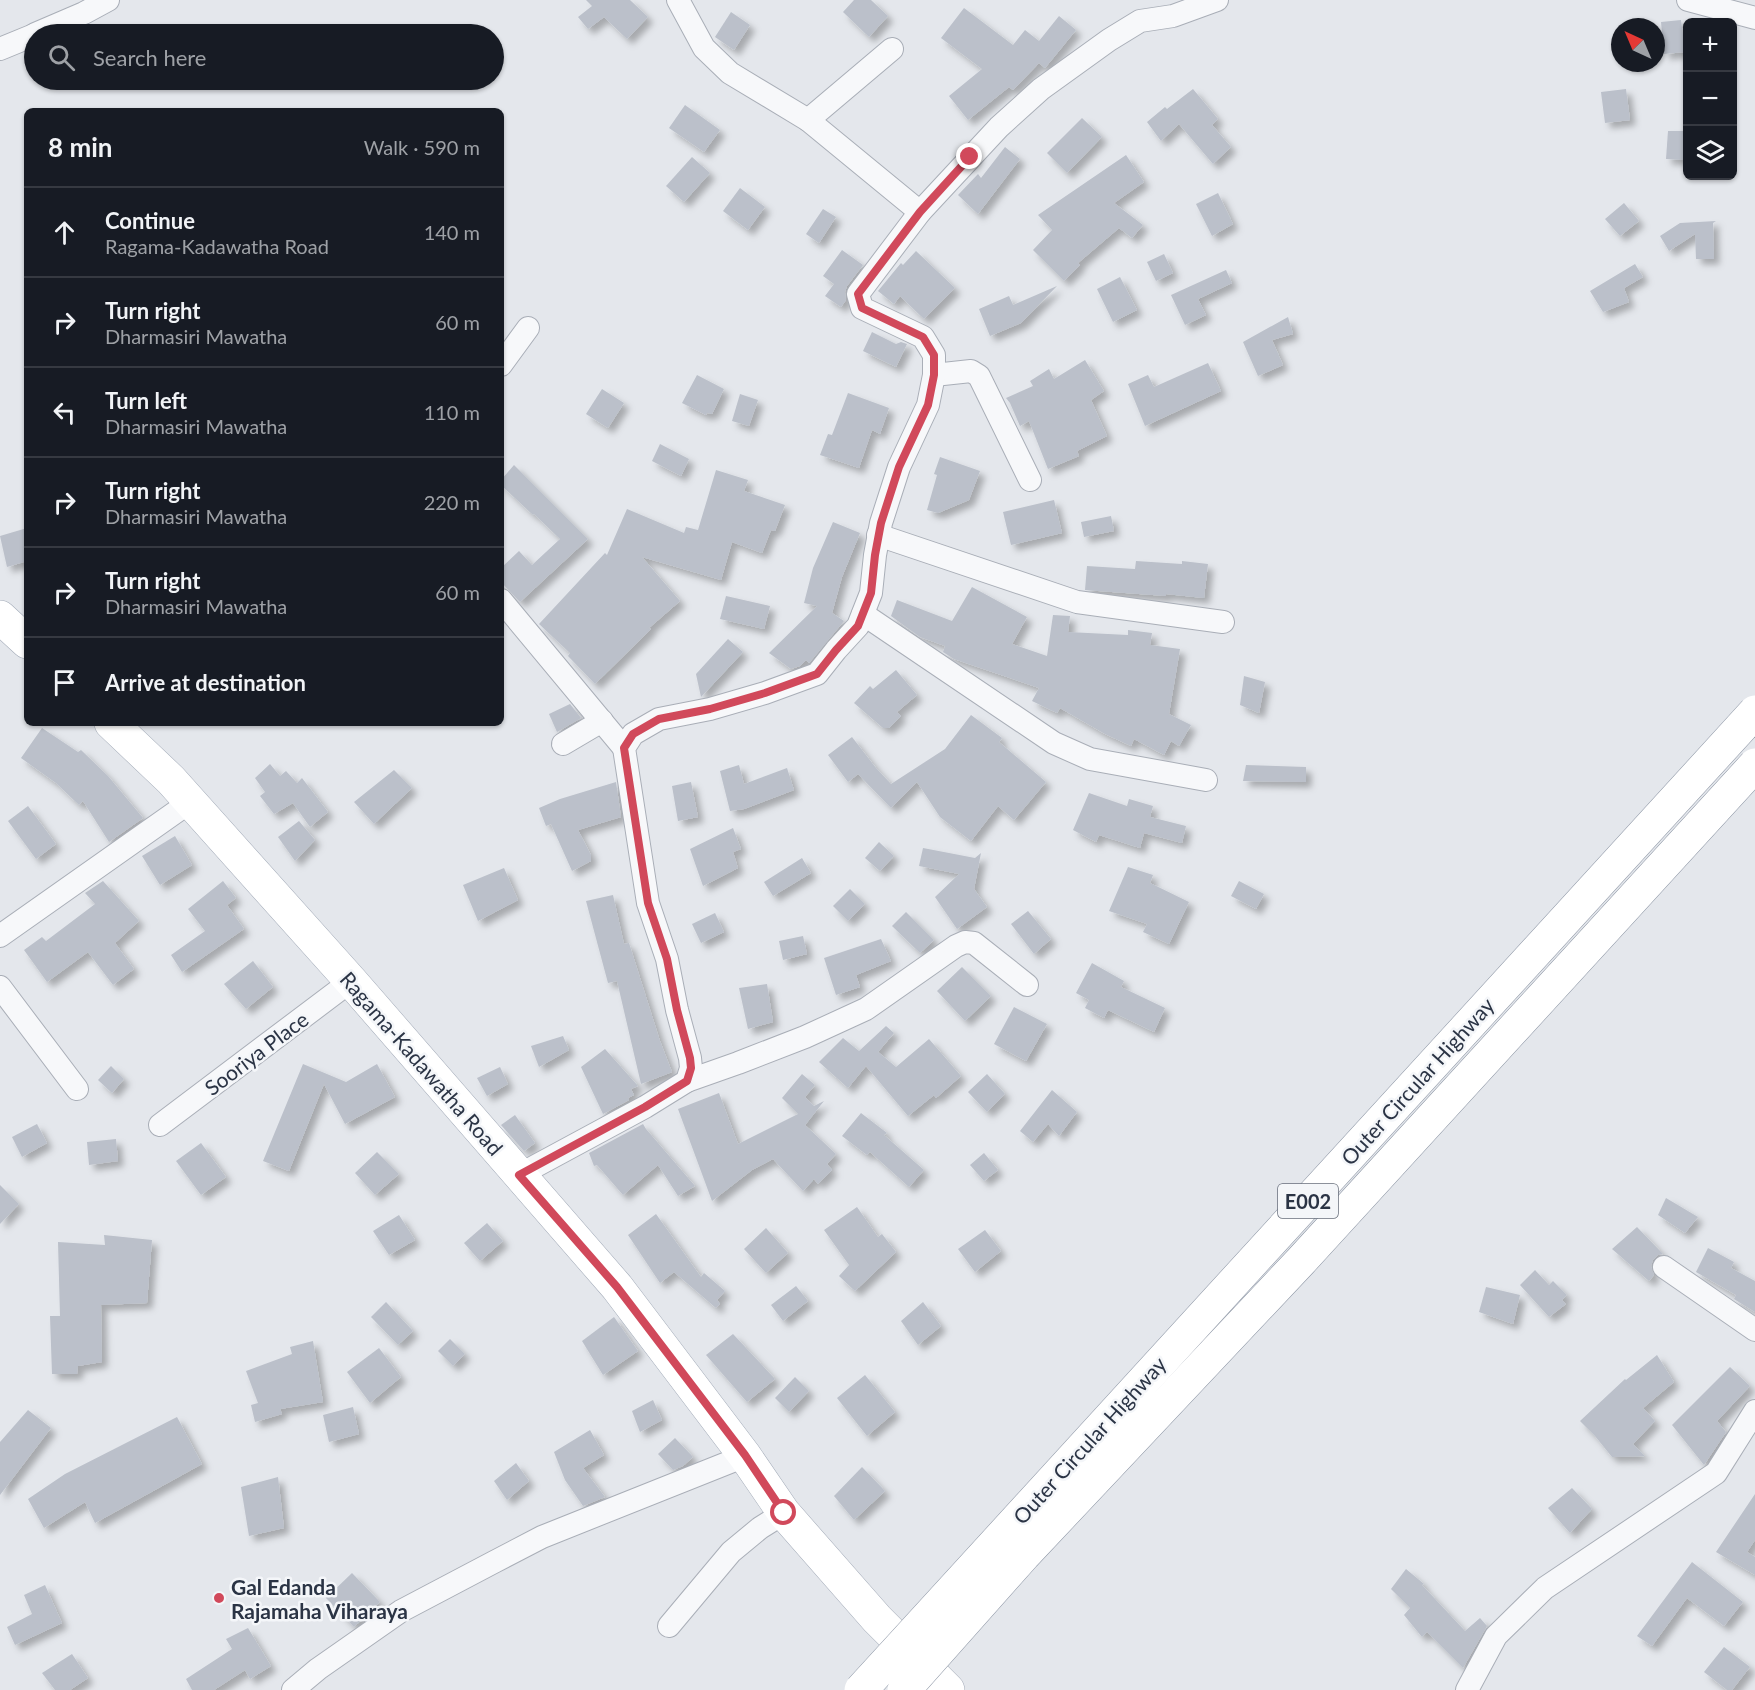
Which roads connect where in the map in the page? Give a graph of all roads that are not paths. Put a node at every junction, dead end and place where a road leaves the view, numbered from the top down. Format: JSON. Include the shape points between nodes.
{"nodes":[{"id":1,"x":108,"y":0,"type":"edge"},
{"id":2,"x":678,"y":0,"type":"edge"},
{"id":3,"x":1217,"y":0,"type":"edge"},
{"id":4,"x":1688,"y":0,"type":"edge"},
{"id":5,"x":1755,"y":18,"type":"edge"},
{"id":6,"x":60,"y":24,"type":"edge"},
{"id":7,"x":24,"y":39,"type":"edge"},
{"id":8,"x":0,"y":49,"type":"edge"},
{"id":9,"x":892,"y":49,"type":"dead end"},
{"id":10,"x":808,"y":120,"type":"junction"},
{"id":11,"x":920,"y":212,"type":"junction"},
{"id":12,"x":528,"y":328,"type":"dead end"},
{"id":13,"x":504,"y":361,"type":"edge"},
{"id":14,"x":934,"y":375,"type":"junction"},
{"id":15,"x":1030,"y":480,"type":"dead end"},
{"id":16,"x":878,"y":536,"type":"junction"},
{"id":17,"x":504,"y":604,"type":"edge"},
{"id":18,"x":863,"y":614,"type":"junction"},
{"id":19,"x":0,"y":616,"type":"edge"},
{"id":20,"x":1223,"y":622,"type":"dead end"},
{"id":21,"x":24,"y":639,"type":"edge"},
{"id":22,"x":1755,"y":712,"type":"edge"},
{"id":23,"x":602,"y":721,"type":"junction"},
{"id":24,"x":125,"y":727,"type":"edge"},
{"id":25,"x":563,"y":744,"type":"dead end"},
{"id":26,"x":624,"y":748,"type":"junction"},
{"id":27,"x":1755,"y":765,"type":"edge"},
{"id":28,"x":1206,"y":780,"type":"dead end"},
{"id":29,"x":190,"y":802,"type":"junction"},
{"id":30,"x":0,"y":936,"type":"edge"},
{"id":31,"x":351,"y":981,"type":"junction"},
{"id":32,"x":1027,"y":985,"type":"dead end"},
{"id":33,"x":0,"y":987,"type":"edge"},
{"id":34,"x":687,"y":1081,"type":"junction"},
{"id":35,"x":77,"y":1089,"type":"dead end"},
{"id":36,"x":160,"y":1125,"type":"dead end"},
{"id":37,"x":519,"y":1175,"type":"junction"},
{"id":38,"x":1664,"y":1267,"type":"dead end"},
{"id":39,"x":1755,"y":1330,"type":"edge"},
{"id":40,"x":1755,"y":1411,"type":"edge"},
{"id":41,"x":745,"y":1455,"type":"junction"},
{"id":42,"x":784,"y":1513,"type":"junction"},
{"id":43,"x":669,"y":1626,"type":"dead end"},
{"id":44,"x":293,"y":1690,"type":"edge"},
{"id":45,"x":861,"y":1690,"type":"edge"},
{"id":46,"x":904,"y":1690,"type":"edge"},
{"id":47,"x":948,"y":1690,"type":"edge"},
{"id":48,"x":1467,"y":1690,"type":"edge"}],
"edges":[{"from":1,"to":6,"type":"street"},
{"from":2,"to":10,"type":"street","via":[[704,48],[730,73]]},
{"from":3,"to":11,"type":"street","via":[[1173,16],[1140,21],[1109,40],[1041,89],[999,127]]},
{"from":4,"to":5,"type":"street"},
{"from":7,"to":8,"type":"street"},
{"from":9,"to":10,"type":"street"},
{"from":10,"to":11,"type":"street"},
{"from":11,"to":14,"type":"street","via":[[858,294],[862,308],[923,337],[934,355]]},
{"from":12,"to":13,"type":"street"},
{"from":14,"to":15,"type":"street","via":[[971,371],[979,376]]},
{"from":14,"to":16,"type":"street","via":[[928,405],[899,467]]},
{"from":16,"to":18,"type":"street","via":[[871,593]]},
{"from":16,"to":20,"type":"street","via":[[1077,602]]},
{"from":17,"to":23,"type":"street"},
{"from":18,"to":26,"type":"street","via":[[858,626],[817,674],[721,706],[659,719],[633,734]]},
{"from":18,"to":28,"type":"street","via":[[1054,743],[1089,759]]},
{"from":19,"to":21,"type":"main road"},
{"from":22,"to":45,"type":"main road","name":"Outer Circular Highway","number":"E002","bridge":true},
{"from":23,"to":25,"type":"street"},
{"from":23,"to":26,"type":"street"},
{"from":24,"to":29,"type":"main road","name":"Ragama-Kadawatha Road"},
{"from":26,"to":34,"type":"street","via":[[648,903],[667,959],[690,1058]]},
{"from":27,"to":46,"type":"main road","name":"Outer Circular Highway","number":"E002","bridge":true,"via":[[1301,1261],[1024,1555]]},
{"from":29,"to":30,"type":"street"},
{"from":29,"to":31,"type":"main road","name":"Ragama-Kadawatha Road"},
{"from":31,"to":36,"type":"street","name":"Sooriya Place"},
{"from":31,"to":37,"type":"main road","name":"Ragama-Kadawatha Road"},
{"from":32,"to":34,"type":"street","via":[[974,943],[965,942],[866,1009],[805,1037]]},
{"from":33,"to":35,"type":"street"},
{"from":34,"to":37,"type":"street"},
{"from":37,"to":41,"type":"main road","name":"Ragama-Kadawatha Road","via":[[617,1287]]},
{"from":38,"to":39,"type":"street"},
{"from":40,"to":48,"type":"street","via":[[1716,1473],[1545,1587],[1496,1636]]},
{"from":41,"to":42,"type":"main road","name":"Ragama-Kadawatha Road"},
{"from":41,"to":44,"type":"street","via":[[543,1537],[494,1562],[401,1611]]},
{"from":42,"to":43,"type":"street","via":[[731,1552]]},
{"from":42,"to":47,"type":"main road","name":"Ragama-Kadawatha Road","via":[[877,1619]]}]}
